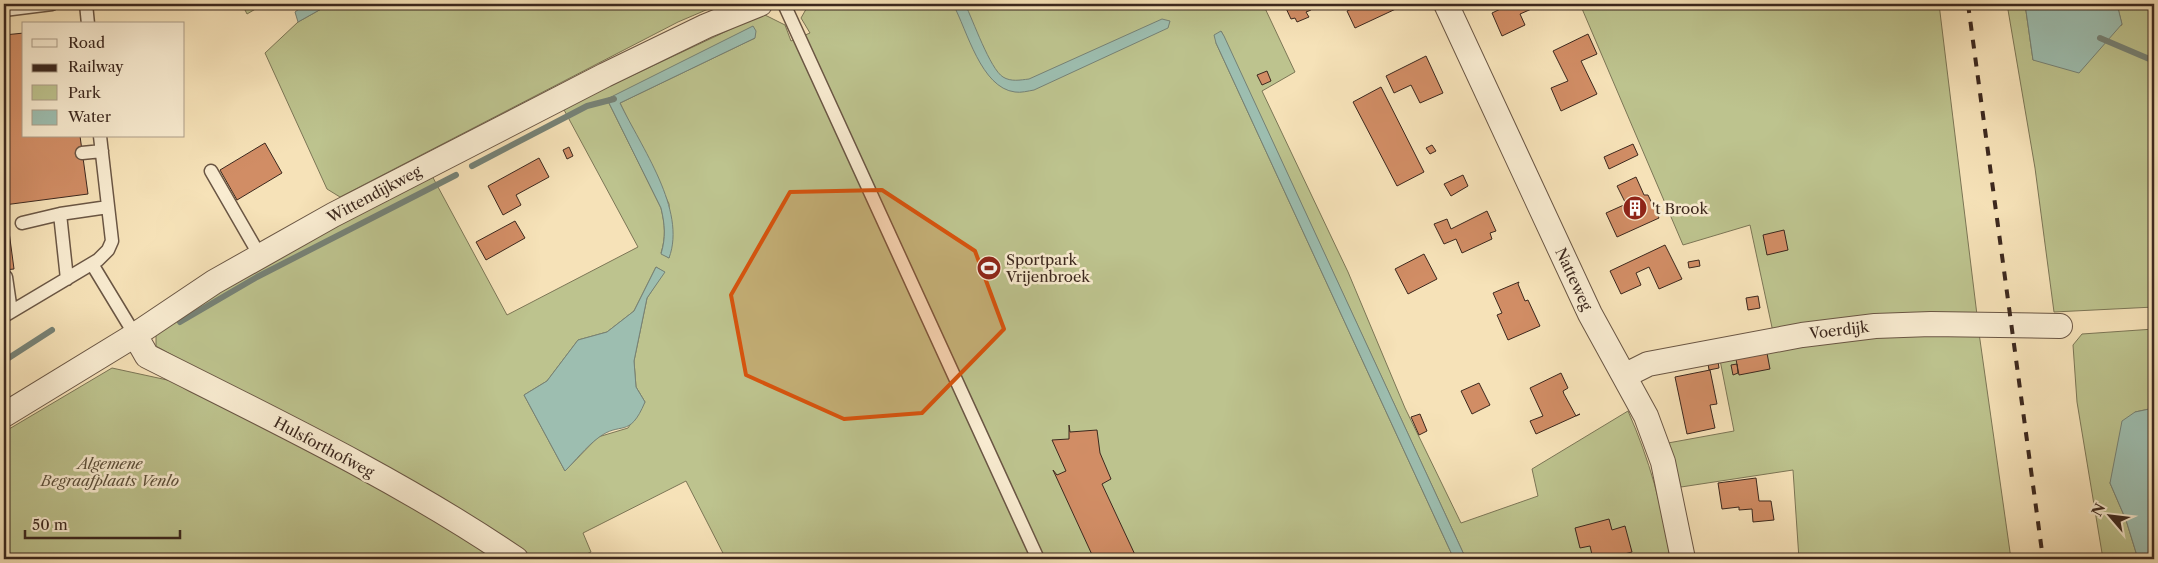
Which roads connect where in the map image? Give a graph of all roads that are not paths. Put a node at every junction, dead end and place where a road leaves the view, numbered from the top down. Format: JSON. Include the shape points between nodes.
{"nodes":[{"id":1,"x":52,"y":4,"type":"edge"},
{"id":2,"x":86,"y":4,"type":"edge"},
{"id":3,"x":760,"y":4,"type":"edge"},
{"id":4,"x":784,"y":4,"type":"edge"},
{"id":5,"x":1446,"y":4,"type":"edge"},
{"id":6,"x":31,"y":5,"type":"edge"},
{"id":7,"x":4,"y":10,"type":"edge"},
{"id":8,"x":88,"y":22,"type":"edge"},
{"id":9,"x":100,"y":138,"type":"edge"},
{"id":10,"x":102,"y":150,"type":"junction"},
{"id":11,"x":82,"y":153,"type":"dead end"},
{"id":12,"x":211,"y":172,"type":"dead end"},
{"id":13,"x":108,"y":207,"type":"junction"},
{"id":14,"x":60,"y":214,"type":"junction"},
{"id":15,"x":22,"y":223,"type":"dead end"},
{"id":16,"x":260,"y":256,"type":"junction"},
{"id":17,"x":92,"y":264,"type":"junction"},
{"id":18,"x":6,"y":277,"type":"dead end"},
{"id":19,"x":67,"y":279,"type":"junction"},
{"id":20,"x":7,"y":314,"type":"edge"},
{"id":21,"x":2060,"y":326,"type":"dead end"},
{"id":22,"x":135,"y":335,"type":"junction"},
{"id":23,"x":1624,"y":376,"type":"junction"},
{"id":24,"x":4,"y":414,"type":"edge"},
{"id":25,"x":516,"y":559,"type":"edge"},
{"id":26,"x":1038,"y":559,"type":"edge"},
{"id":27,"x":1683,"y":559,"type":"edge"}],
"edges":[{"from":1,"to":6,"type":"lane"},
{"from":2,"to":8,"type":"lane"},
{"from":3,"to":16,"type":"street","name":"Wittendijkweg","via":[[605,75]]},
{"from":4,"to":26,"type":"lane"},
{"from":5,"to":23,"type":"street","name":"Natteweg","via":[[1590,314]]},
{"from":6,"to":7,"type":"lane"},
{"from":9,"to":10,"type":"lane"},
{"from":10,"to":11,"type":"lane"},
{"from":10,"to":13,"type":"lane"},
{"from":12,"to":16,"type":"lane"},
{"from":13,"to":14,"type":"lane"},
{"from":13,"to":17,"type":"lane","via":[[112,241],[108,250]]},
{"from":14,"to":15,"type":"lane"},
{"from":14,"to":19,"type":"lane"},
{"from":16,"to":22,"type":"street","name":"Wittendijkweg","via":[[214,282]]},
{"from":17,"to":19,"type":"lane"},
{"from":17,"to":22,"type":"lane"},
{"from":18,"to":20,"type":"lane"},
{"from":19,"to":20,"type":"lane"},
{"from":21,"to":23,"type":"street","name":"Voerdijk","via":[[1875,326],[1802,335],[1648,364]]},
{"from":22,"to":24,"type":"street","name":"Wittendijkweg"},
{"from":22,"to":25,"type":"street","name":"Hulsforthofweg","via":[[147,356],[324,446],[453,518]]},
{"from":23,"to":27,"type":"street","name":"Natteweg","via":[[1646,416],[1663,462]]}]}
